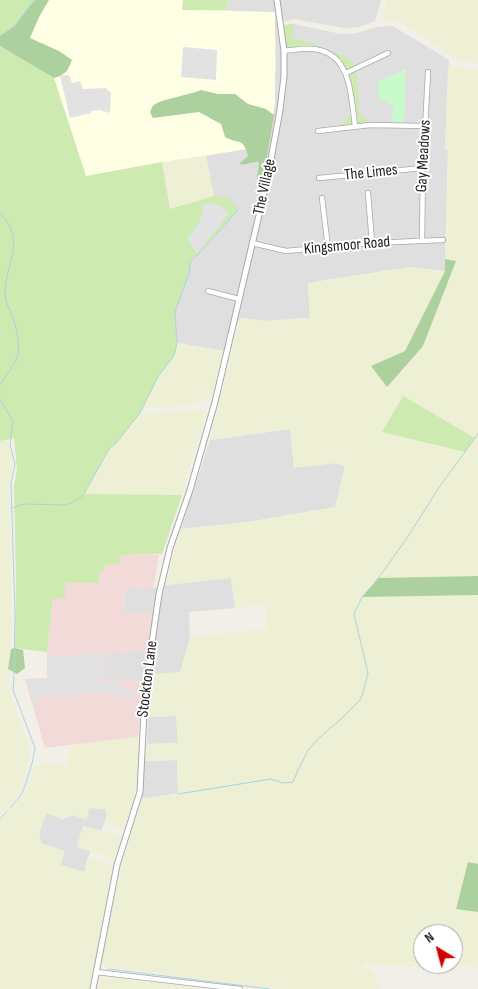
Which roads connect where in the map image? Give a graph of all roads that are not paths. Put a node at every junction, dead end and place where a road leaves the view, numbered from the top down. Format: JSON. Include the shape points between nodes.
{"nodes":[{"id":1,"x":277,"y":0,"type":"edge"},
{"id":2,"x":284,"y":51,"type":"junction"},
{"id":3,"x":388,"y":53,"type":"dead end"},
{"id":4,"x":428,"y":72,"type":"dead end"},
{"id":5,"x":346,"y":73,"type":"junction"},
{"id":6,"x":354,"y":126,"type":"junction"},
{"id":7,"x":425,"y":126,"type":"junction"},
{"id":8,"x":318,"y":131,"type":"dead end"},
{"id":9,"x":423,"y":168,"type":"junction"},
{"id":10,"x":319,"y":178,"type":"dead end"},
{"id":11,"x":368,"y":194,"type":"dead end"},
{"id":12,"x":322,"y":198,"type":"dead end"},
{"id":13,"x":422,"y":240,"type":"junction"},
{"id":14,"x":442,"y":240,"type":"dead end"},
{"id":15,"x":252,"y":243,"type":"junction"},
{"id":16,"x":372,"y":243,"type":"junction"},
{"id":17,"x":328,"y":248,"type":"junction"},
{"id":18,"x":208,"y":291,"type":"dead end"},
{"id":19,"x":239,"y":299,"type":"junction"},
{"id":20,"x":222,"y":372,"type":"joint"},
{"id":21,"x":96,"y":972,"type":"junction"},
{"id":22,"x":93,"y":989,"type":"edge"},
{"id":23,"x":240,"y":989,"type":"edge"}],
"edges":[{"from":1,"to":2,"type":"street","name":"The Village"},
{"from":2,"to":5,"type":"street","via":[[324,51],[335,58]]},
{"from":2,"to":15,"type":"street","name":"The Village","via":[[280,110]]},
{"from":3,"to":5,"type":"street"},
{"from":4,"to":7,"type":"street","name":"Gay Meadows"},
{"from":5,"to":6,"type":"street"},
{"from":6,"to":7,"type":"street"},
{"from":6,"to":8,"type":"street"},
{"from":7,"to":9,"type":"street","name":"Gay Meadows"},
{"from":9,"to":10,"type":"street","name":"The Limes"},
{"from":9,"to":13,"type":"street","name":"Gay Meadows"},
{"from":11,"to":16,"type":"street"},
{"from":12,"to":17,"type":"street"},
{"from":13,"to":14,"type":"street","name":"Kingsmoor Road"},
{"from":13,"to":16,"type":"street","name":"Kingsmoor Road"},
{"from":15,"to":17,"type":"street","name":"Kingsmoor Road","via":[[286,251]]},
{"from":15,"to":19,"type":"street","name":"The Village"},
{"from":16,"to":17,"type":"street","name":"Kingsmoor Road"},
{"from":18,"to":19,"type":"street"},
{"from":19,"to":20,"type":"street","name":"The Village"},
{"from":20,"to":21,"type":"street","name":"Stockton Lane","via":[[159,594],[146,683],[140,792],[117,865]]},
{"from":21,"to":22,"type":"street","name":"Stockton Lane"},
{"from":21,"to":23,"type":"street"}]}
